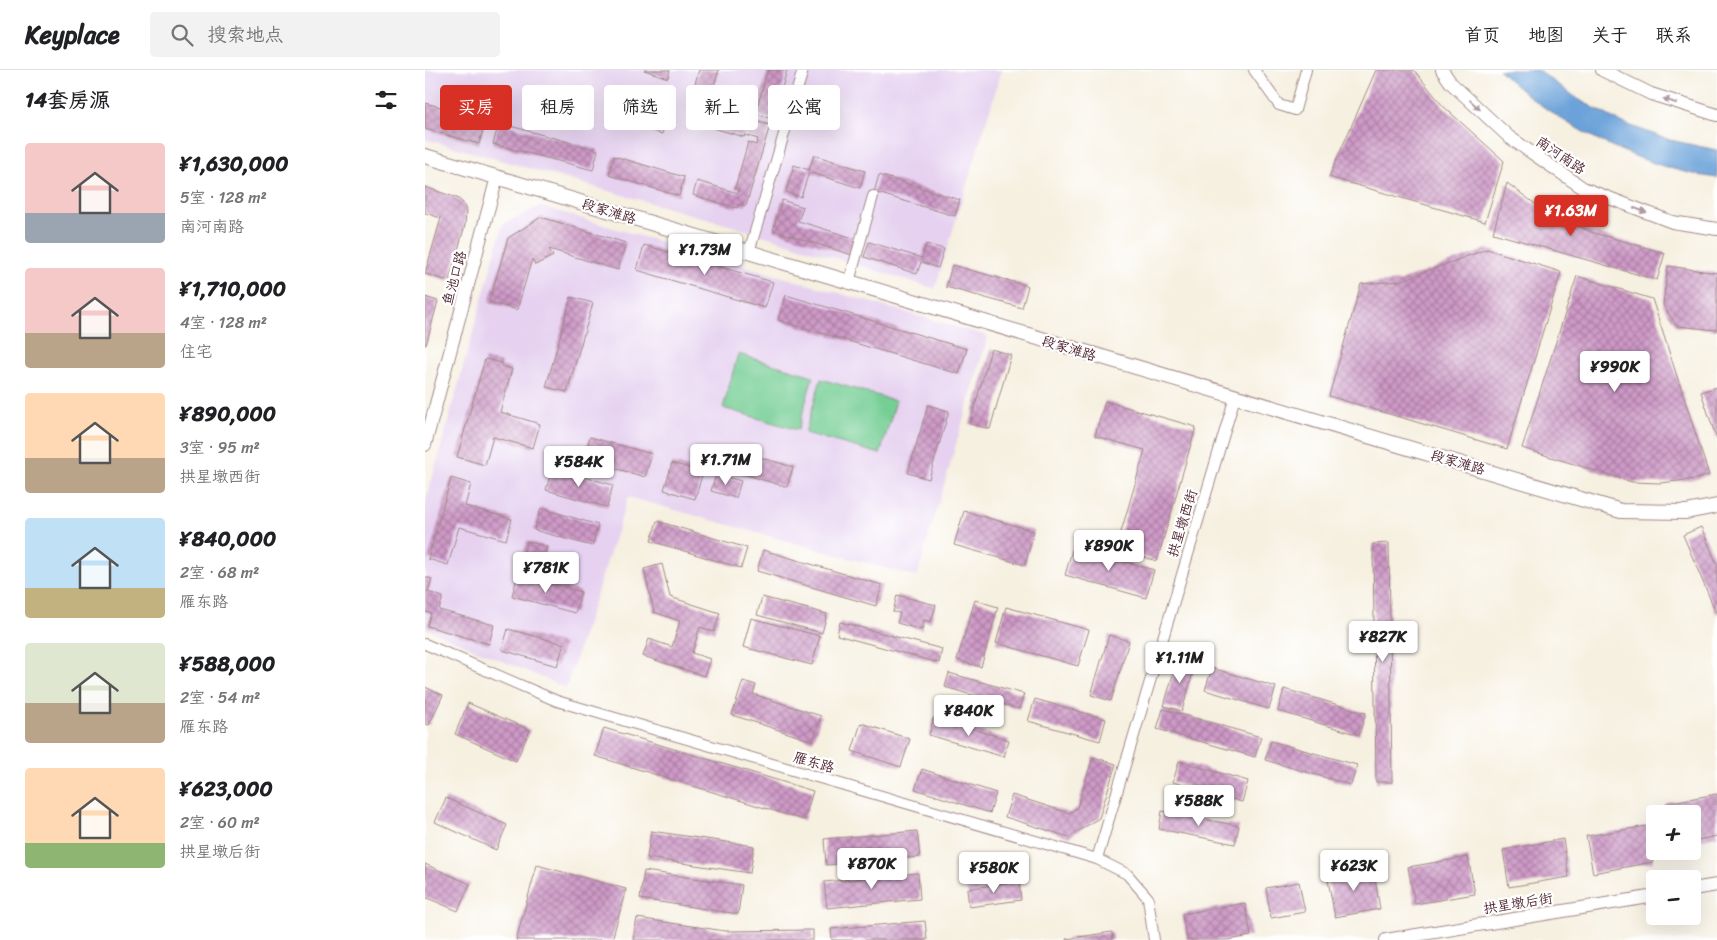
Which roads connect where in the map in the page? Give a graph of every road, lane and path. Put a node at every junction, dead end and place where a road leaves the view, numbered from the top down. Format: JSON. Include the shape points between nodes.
{"nodes":[{"id":1,"x":803,"y":70,"type":"edge"},
{"id":2,"x":1254,"y":70,"type":"edge"},
{"id":3,"x":1306,"y":70,"type":"edge"},
{"id":4,"x":1442,"y":70,"type":"edge"},
{"id":5,"x":1601,"y":70,"type":"edge"},
{"id":6,"x":1717,"y":115,"type":"edge"},
{"id":7,"x":425,"y":156,"type":"edge"},
{"id":8,"x":497,"y":177,"type":"junction"},
{"id":9,"x":873,"y":196,"type":"dead end"},
{"id":10,"x":1717,"y":229,"type":"edge"},
{"id":11,"x":749,"y":252,"type":"junction"},
{"id":12,"x":849,"y":282,"type":"junction"},
{"id":13,"x":1235,"y":397,"type":"junction"},
{"id":14,"x":425,"y":445,"type":"edge"},
{"id":15,"x":1717,"y":506,"type":"edge"},
{"id":16,"x":425,"y":644,"type":"edge"},
{"id":17,"x":1097,"y":859,"type":"junction"},
{"id":18,"x":1717,"y":885,"type":"edge"},
{"id":19,"x":1701,"y":888,"type":"edge"},
{"id":20,"x":1646,"y":897,"type":"edge"},
{"id":21,"x":1154,"y":940,"type":"edge"},
{"id":22,"x":1386,"y":940,"type":"edge"}],
"edges":[{"from":1,"to":11,"type":"street"},
{"from":2,"to":3,"type":"street","via":[[1279,105],[1295,110]]},
{"from":4,"to":10,"type":"street","name":"南河南路","one_way":true,"via":[[1451,83],[1509,138],[1583,188],[1672,222]]},
{"from":6,"to":5,"type":"street","one_way":true,"via":[[1651,94]]},
{"from":7,"to":8,"type":"main road","name":"段家滩路"},
{"from":8,"to":11,"type":"main road","name":"段家滩路"},
{"from":8,"to":14,"type":"street","name":"鱼池口路"},
{"from":9,"to":12,"type":"street"},
{"from":11,"to":12,"type":"main road","name":"段家滩路"},
{"from":12,"to":13,"type":"main road","name":"段家滩路"},
{"from":13,"to":15,"type":"main road","name":"段家滩路","via":[[1621,511],[1686,512]]},
{"from":13,"to":17,"type":"street","name":"拱星墩西街"},
{"from":16,"to":17,"type":"street","name":"雁东路","via":[[557,701]]},
{"from":17,"to":21,"type":"street","name":"雁东路","via":[[1127,874],[1148,898]]},
{"from":18,"to":19,"type":"street"},
{"from":20,"to":22,"type":"street","name":"拱星墩后街"}]}
